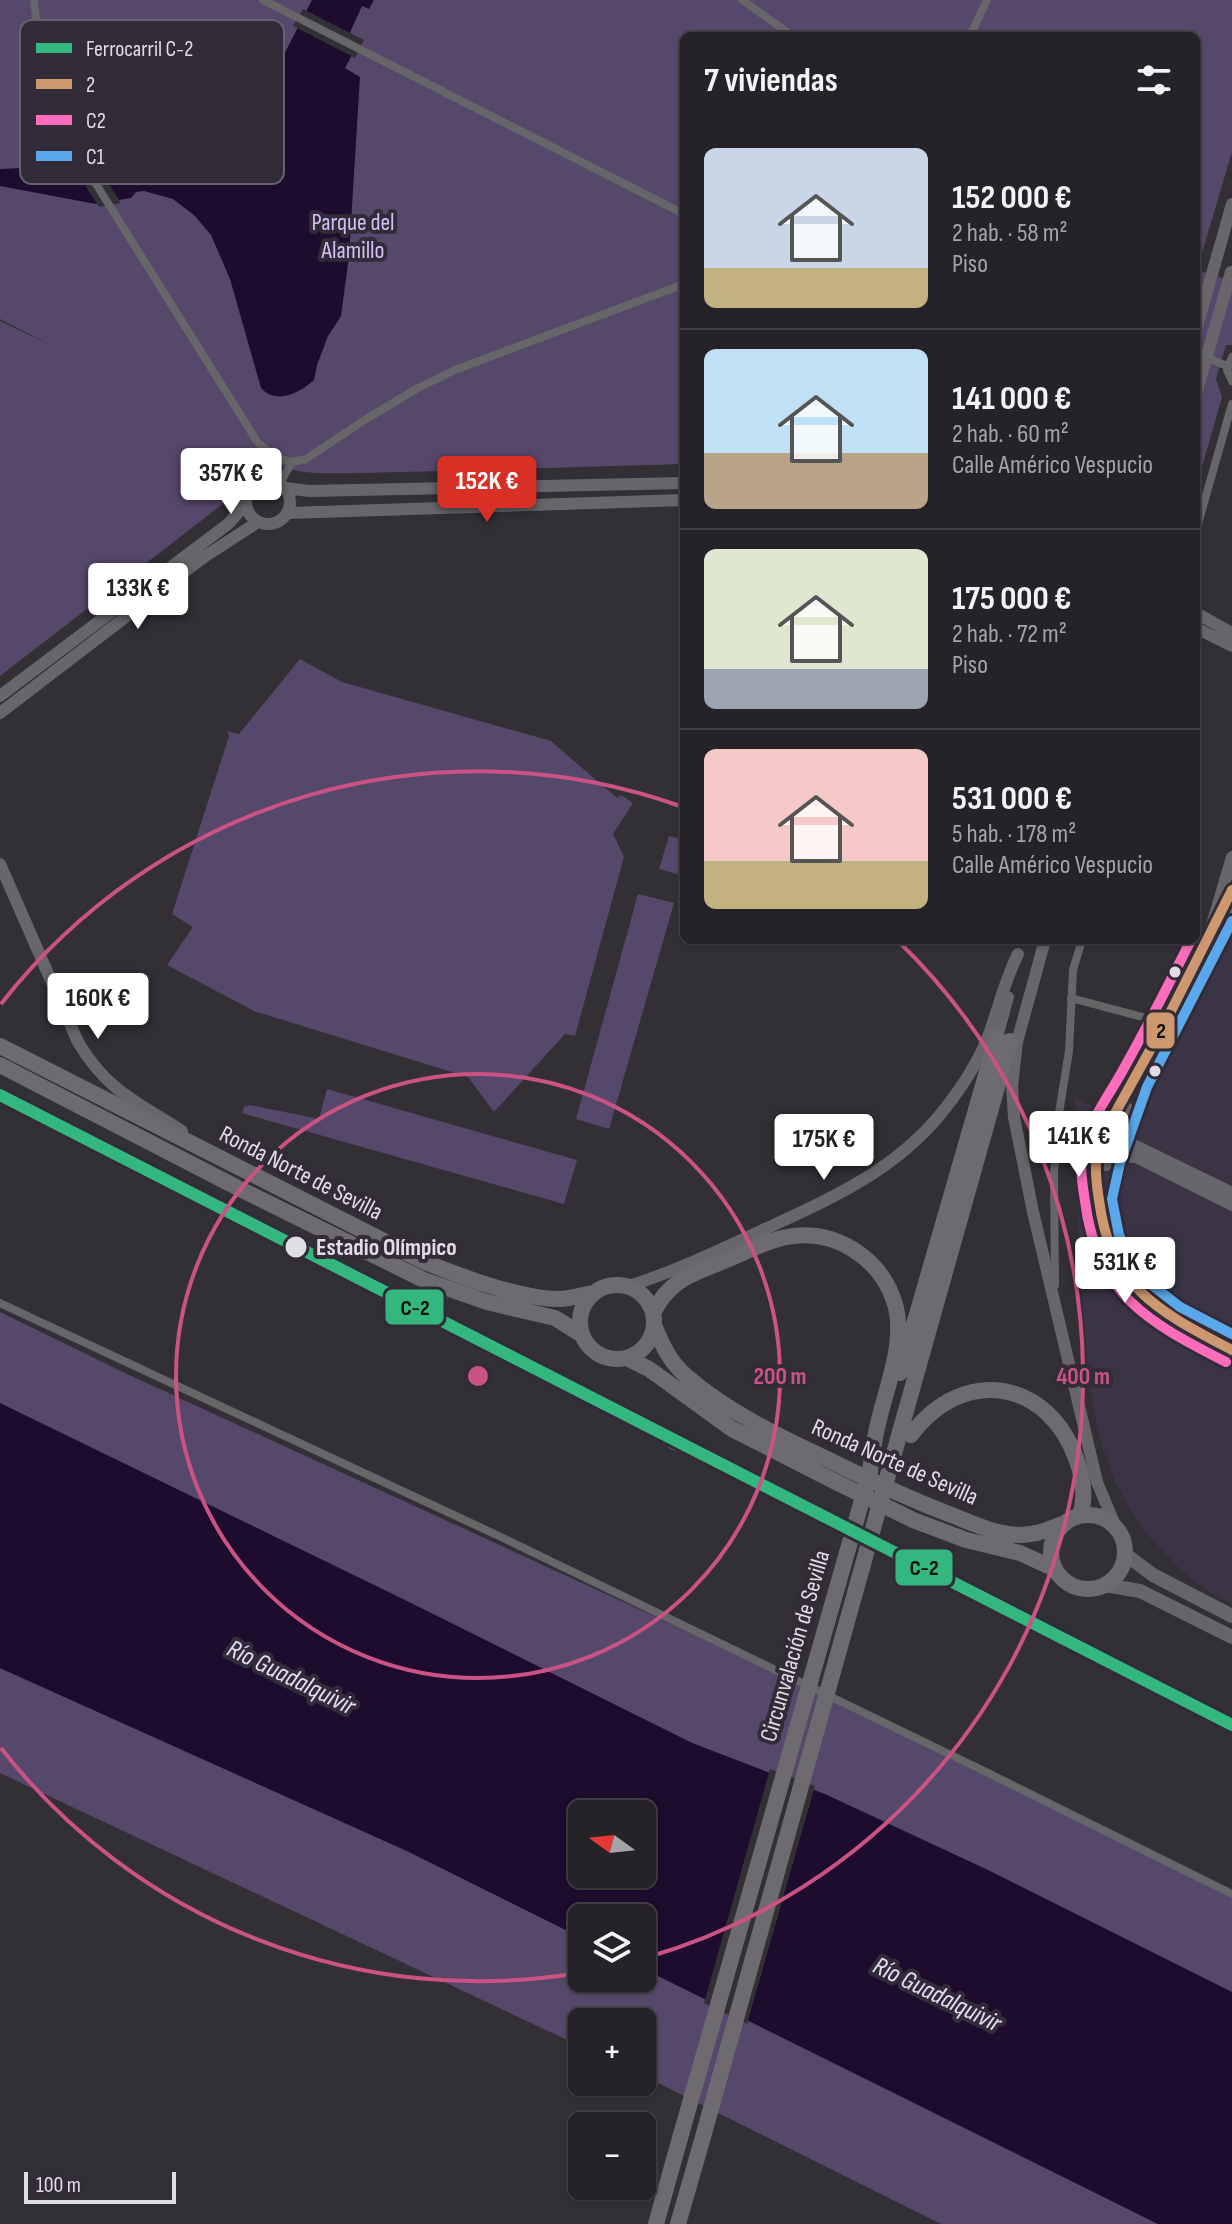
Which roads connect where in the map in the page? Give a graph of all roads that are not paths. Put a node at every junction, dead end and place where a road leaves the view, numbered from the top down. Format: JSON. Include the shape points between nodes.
{"nodes":[{"id":1,"x":34,"y":0,"type":"edge"},
{"id":2,"x":263,"y":0,"type":"edge"},
{"id":3,"x":742,"y":0,"type":"edge"},
{"id":4,"x":987,"y":0,"type":"edge"},
{"id":5,"x":36,"y":20,"type":"edge"},
{"id":6,"x":787,"y":32,"type":"edge"},
{"id":7,"x":972,"y":32,"type":"edge"},
{"id":8,"x":96,"y":184,"type":"edge"},
{"id":9,"x":1232,"y":204,"type":"edge"},
{"id":10,"x":680,"y":212,"type":"edge"},
{"id":11,"x":1232,"y":271,"type":"edge"},
{"id":12,"x":680,"y":286,"type":"edge"},
{"id":13,"x":1200,"y":316,"type":"edge"},
{"id":14,"x":1200,"y":354,"type":"edge"},
{"id":15,"x":1230,"y":362,"type":"edge"},
{"id":16,"x":1200,"y":380,"type":"edge"},
{"id":17,"x":1232,"y":381,"type":"edge"},
{"id":18,"x":1232,"y":404,"type":"edge"},
{"id":19,"x":292,"y":462,"type":"junction"},
{"id":20,"x":680,"y":483,"type":"edge"},
{"id":21,"x":283,"y":486,"type":"junction"},
{"id":22,"x":680,"y":500,"type":"edge"},
{"id":23,"x":246,"y":504,"type":"junction"},
{"id":24,"x":288,"y":513,"type":"junction"},
{"id":25,"x":1200,"y":517,"type":"edge"},
{"id":26,"x":258,"y":522,"type":"junction"},
{"id":27,"x":1200,"y":615,"type":"edge"},
{"id":28,"x":1200,"y":630,"type":"edge"},
{"id":29,"x":1232,"y":633,"type":"edge"},
{"id":30,"x":1232,"y":646,"type":"edge"},
{"id":31,"x":0,"y":696,"type":"edge"},
{"id":32,"x":0,"y":713,"type":"edge"},
{"id":33,"x":1232,"y":857,"type":"edge"},
{"id":34,"x":0,"y":864,"type":"edge"},
{"id":35,"x":1232,"y":890,"type":"edge"},
{"id":36,"x":1232,"y":903,"type":"edge"},
{"id":37,"x":1210,"y":932,"type":"junction"},
{"id":38,"x":1021,"y":944,"type":"edge"},
{"id":39,"x":1036,"y":944,"type":"edge"},
{"id":40,"x":1043,"y":944,"type":"edge"},
{"id":41,"x":1081,"y":944,"type":"edge"},
{"id":42,"x":1071,"y":998,"type":"junction"},
{"id":43,"x":1165,"y":1023,"type":"junction"},
{"id":44,"x":1003,"y":1038,"type":"junction"},
{"id":45,"x":0,"y":1046,"type":"edge"},
{"id":46,"x":0,"y":1065,"type":"edge"},
{"id":47,"x":1134,"y":1081,"type":"junction"},
{"id":48,"x":1105,"y":1148,"type":"junction"},
{"id":49,"x":249,"y":1174,"type":"junction"},
{"id":50,"x":1232,"y":1193,"type":"edge"},
{"id":51,"x":1232,"y":1205,"type":"edge"},
{"id":52,"x":629,"y":1286,"type":"junction"},
{"id":53,"x":593,"y":1293,"type":"junction"},
{"id":54,"x":0,"y":1303,"type":"edge"},
{"id":55,"x":1056,"y":1316,"type":"junction"},
{"id":56,"x":654,"y":1319,"type":"junction"},
{"id":57,"x":582,"y":1335,"type":"junction"},
{"id":58,"x":1232,"y":1350,"type":"edge"},
{"id":59,"x":627,"y":1358,"type":"junction"},
{"id":60,"x":893,"y":1430,"type":"junction"},
{"id":61,"x":1072,"y":1519,"type":"junction"},
{"id":62,"x":1115,"y":1525,"type":"junction"},
{"id":63,"x":1125,"y":1554,"type":"junction"},
{"id":64,"x":1055,"y":1569,"type":"junction"},
{"id":65,"x":1105,"y":1585,"type":"junction"},
{"id":66,"x":1232,"y":1616,"type":"edge"},
{"id":67,"x":1232,"y":1637,"type":"edge"},
{"id":68,"x":1232,"y":1894,"type":"edge"},
{"id":69,"x":656,"y":2224,"type":"edge"},
{"id":70,"x":678,"y":2224,"type":"edge"}],
"edges":[{"from":1,"to":5,"type":"street"},
{"from":2,"to":10,"type":"street"},
{"from":3,"to":6,"type":"street"},
{"from":4,"to":7,"type":"street"},
{"from":8,"to":19,"type":"street","via":[[258,443]]},
{"from":9,"to":13,"type":"street"},
{"from":11,"to":16,"type":"street","bridge":true},
{"from":12,"to":19,"type":"street","via":[[455,370],[306,459]]},
{"from":14,"to":15,"type":"street"},
{"from":15,"to":17,"type":"street"},
{"from":18,"to":25,"type":"street"},
{"from":19,"to":21,"type":"street"},
{"from":20,"to":21,"type":"street","via":[[309,491]]},
{"from":21,"to":23,"type":"street","via":[[267,479],[253,485]]},
{"from":21,"to":24,"type":"street","via":[[290,500]]},
{"from":22,"to":24,"type":"street"},
{"from":23,"to":26,"type":"street"},
{"from":23,"to":31,"type":"street","via":[[228,524]]},
{"from":24,"to":26,"type":"street","via":[[271,524]]},
{"from":26,"to":32,"type":"street"},
{"from":27,"to":29,"type":"street"},
{"from":28,"to":30,"type":"street"},
{"from":33,"to":37,"type":"street"},
{"from":34,"to":49,"type":"street","via":[[89,1062],[131,1102]]},
{"from":35,"to":37,"type":"street"},
{"from":36,"to":37,"type":"street"},
{"from":37,"to":43,"type":"street"},
{"from":38,"to":44,"type":"street"},
{"from":39,"to":44,"type":"street"},
{"from":40,"to":44,"type":"street"},
{"from":41,"to":42,"type":"street"},
{"from":42,"to":43,"type":"street"},
{"from":42,"to":55,"type":"street","via":[[1054,1173]]},
{"from":43,"to":47,"type":"street"},
{"from":44,"to":52,"type":"street","via":[[930,1127],[879,1172],[732,1245]]},
{"from":44,"to":55,"type":"street","via":[[1026,1181]]},
{"from":44,"to":60,"type":"highway","name":"Circunvalación de Sevilla"},
{"from":45,"to":49,"type":"highway","name":"Ronda Norte de Sevilla"},
{"from":46,"to":57,"type":"highway","name":"Ronda Norte de Sevilla","via":[[424,1280],[555,1318]]},
{"from":47,"to":48,"type":"street"},
{"from":47,"to":48,"type":"street"},
{"from":48,"to":50,"type":"street"},
{"from":48,"to":51,"type":"street","via":[[1144,1160]]},
{"from":48,"to":58,"type":"street","via":[[1098,1199],[1106,1240],[1120,1268],[1138,1292],[1172,1319]]},
{"from":49,"to":53,"type":"highway","name":"Ronda Norte de Sevilla","via":[[425,1262],[471,1279],[543,1297]]},
{"from":52,"to":53,"type":"highway","name":"Ronda Norte de Sevilla","via":[[617,1283]]},
{"from":52,"to":56,"type":"highway","name":"Ronda Norte de Sevilla","via":[[640,1292]]},
{"from":53,"to":57,"type":"highway","via":[[581,1313]]},
{"from":54,"to":68,"type":"street","via":[[501,1537]]},
{"from":55,"to":62,"type":"street","via":[[1097,1482]]},
{"from":56,"to":59,"type":"highway","via":[[646,1346]]},
{"from":56,"to":60,"type":"highway","via":[[661,1296],[675,1283],[774,1241],[808,1235],[850,1247],[876,1269],[896,1309]]},
{"from":56,"to":61,"type":"highway","name":"Ronda Norte de Sevilla","via":[[671,1361],[686,1376],[774,1434],[915,1501],[993,1531],[1042,1533]]},
{"from":57,"to":59,"type":"highway","name":"Ronda Norte de Sevilla","via":[[596,1353]]},
{"from":59,"to":64,"type":"highway","name":"Ronda Norte de Sevilla","via":[[732,1429],[913,1520]]},
{"from":60,"to":61,"type":"highway","via":[[963,1394],[1000,1391],[1030,1399],[1069,1438],[1084,1487],[1084,1502]]},
{"from":60,"to":69,"type":"highway","name":"Circunvalación de Sevilla","bridge":true,"via":[[870,1472]]},
{"from":60,"to":70,"type":"highway","name":"Circunvalación de Sevilla","bridge":true,"via":[[882,1496]]},
{"from":61,"to":62,"type":"highway","via":[[1092,1515]]},
{"from":61,"to":64,"type":"highway","via":[[1052,1544]]},
{"from":62,"to":63,"type":"highway"},
{"from":63,"to":65,"type":"highway","via":[[1115,1578]]},
{"from":63,"to":66,"type":"main road","via":[[1153,1575]]},
{"from":64,"to":65,"type":"highway","name":"Ronda Norte de Sevilla","via":[[1082,1589]]},
{"from":65,"to":67,"type":"main road","via":[[1140,1591]]}]}
